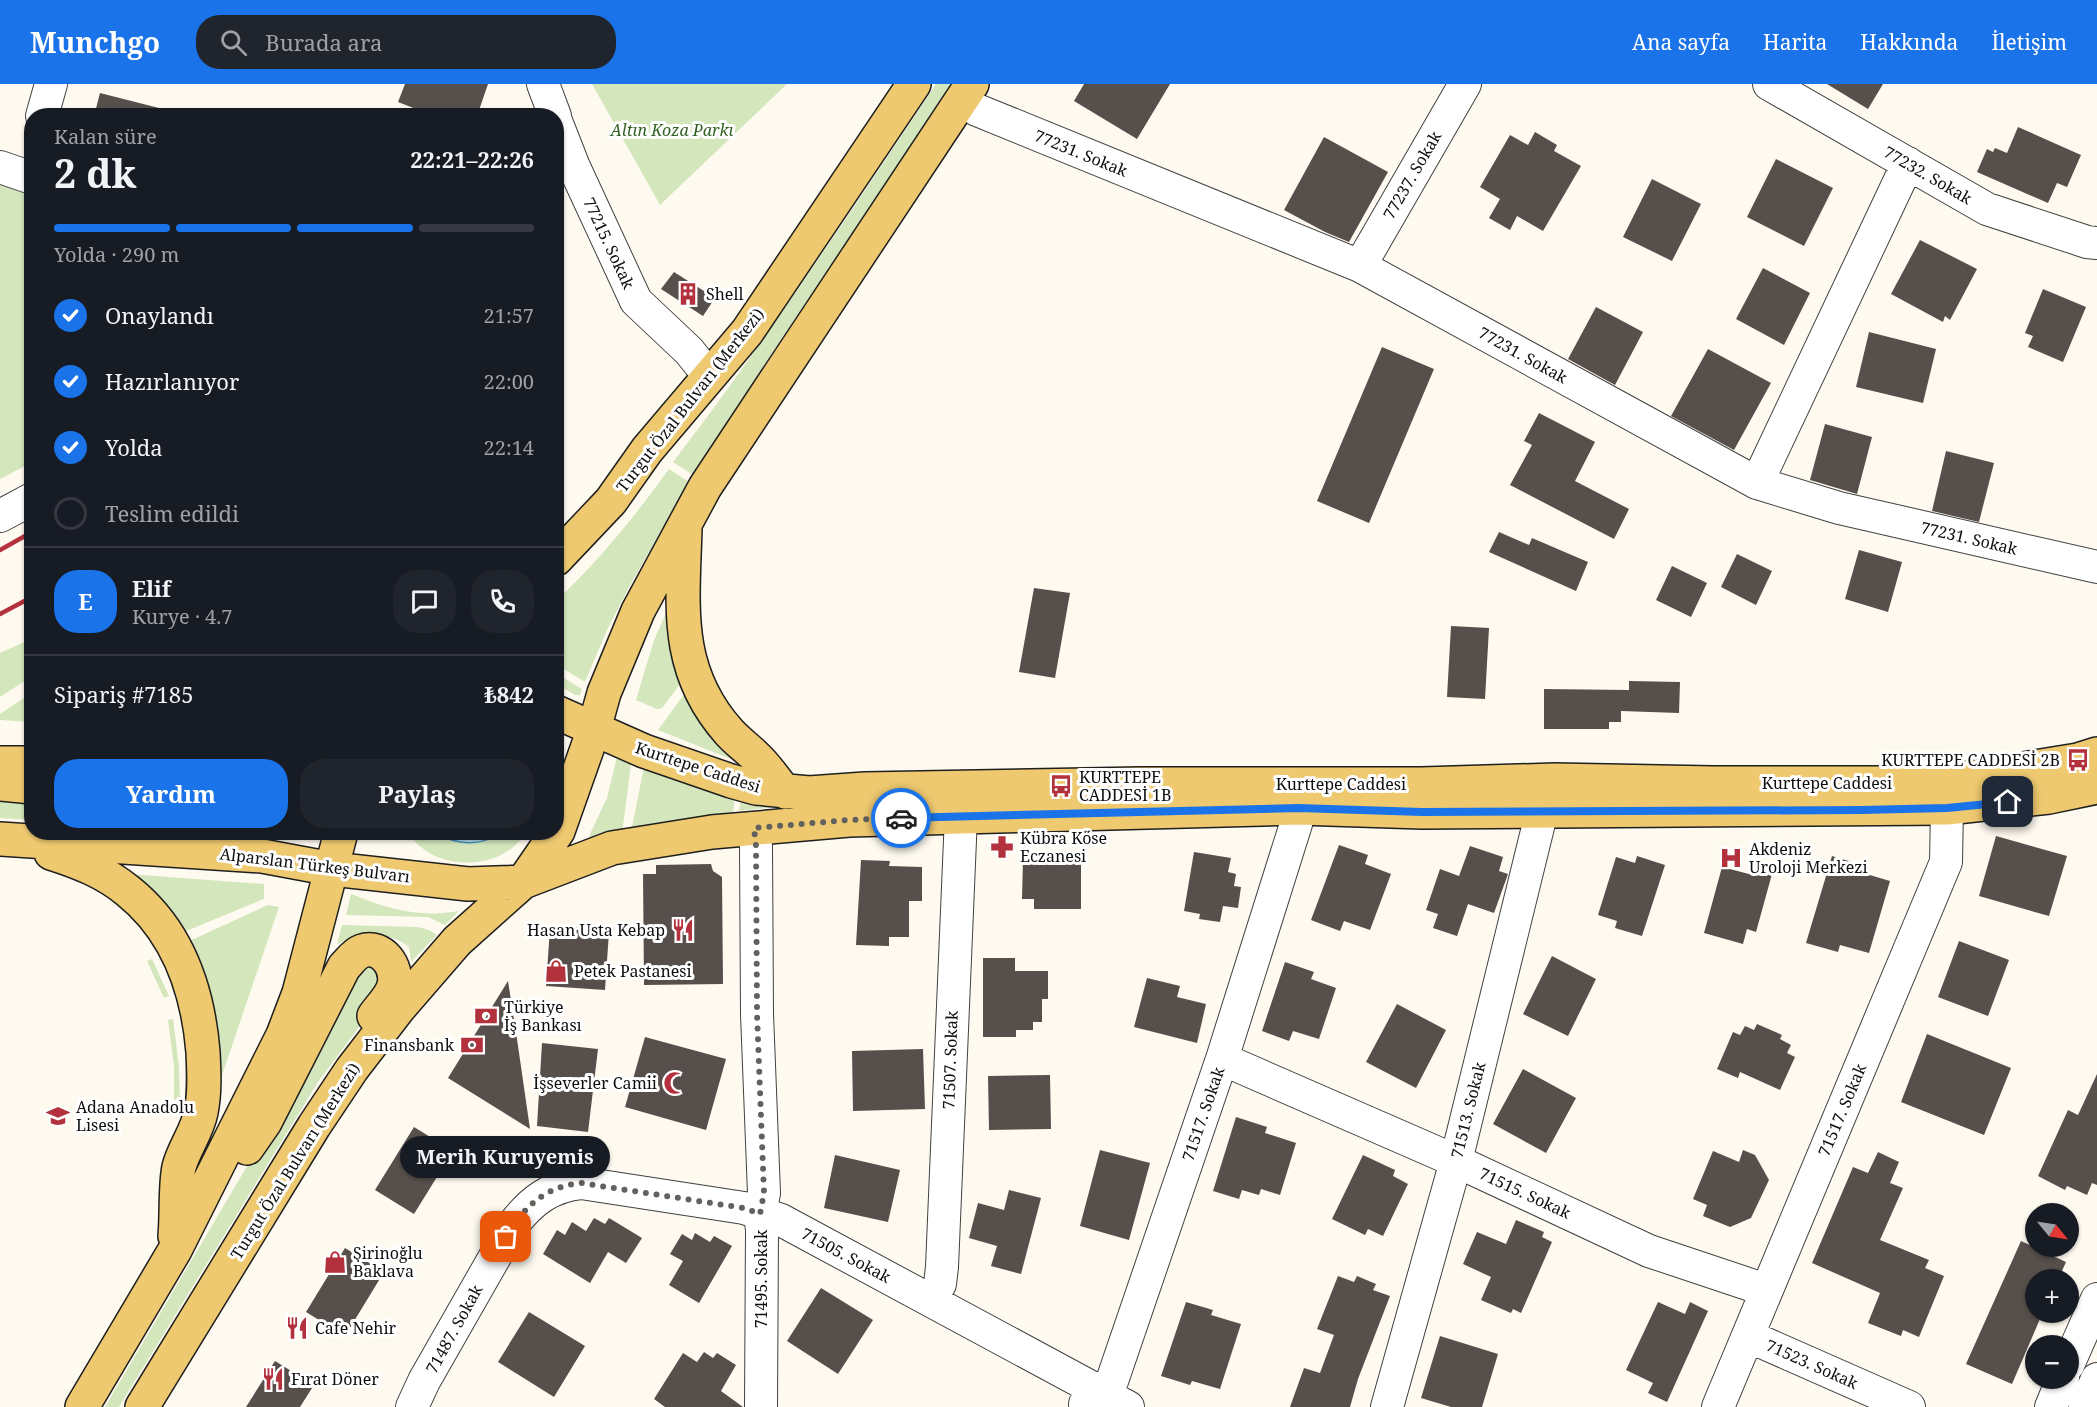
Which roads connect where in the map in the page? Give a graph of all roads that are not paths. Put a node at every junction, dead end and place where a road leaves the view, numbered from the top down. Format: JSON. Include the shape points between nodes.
{"nodes":[{"id":1,"x":51,"y":84,"type":"edge"},
{"id":2,"x":543,"y":84,"type":"edge"},
{"id":3,"x":914,"y":84,"type":"edge"},
{"id":4,"x":1465,"y":84,"type":"edge"},
{"id":5,"x":1769,"y":84,"type":"edge"},
{"id":6,"x":967,"y":92,"type":"edge"},
{"id":7,"x":44,"y":108,"type":"edge"},
{"id":8,"x":552,"y":108,"type":"edge"},
{"id":9,"x":564,"y":156,"type":"edge"},
{"id":10,"x":1908,"y":163,"type":"junction"},
{"id":11,"x":2097,"y":243,"type":"edge"},
{"id":12,"x":1360,"y":266,"type":"junction"},
{"id":13,"x":709,"y":376,"type":"junction"},
{"id":14,"x":1757,"y":483,"type":"junction"},
{"id":15,"x":24,"y":503,"type":"edge"},
{"id":16,"x":0,"y":516,"type":"edge"},
{"id":17,"x":686,"y":522,"type":"junction"},
{"id":18,"x":564,"y":551,"type":"edge"},
{"id":19,"x":2097,"y":567,"type":"edge"},
{"id":20,"x":564,"y":716,"type":"edge"},
{"id":21,"x":594,"y":729,"type":"junction"},
{"id":22,"x":2097,"y":754,"type":"edge"},
{"id":23,"x":0,"y":763,"type":"edge"},
{"id":24,"x":24,"y":763,"type":"edge"},
{"id":25,"x":0,"y":784,"type":"edge"},
{"id":26,"x":24,"y":786,"type":"edge"},
{"id":27,"x":2097,"y":787,"type":"edge"},
{"id":28,"x":785,"y":792,"type":"junction"},
{"id":29,"x":1298,"y":808,"type":"junction"},
{"id":30,"x":1947,"y":808,"type":"junction"},
{"id":31,"x":1540,"y":811,"type":"junction"},
{"id":32,"x":564,"y":814,"type":"edge"},
{"id":33,"x":961,"y":816,"type":"junction"},
{"id":34,"x":754,"y":828,"type":"junction"},
{"id":35,"x":27,"y":840,"type":"edge"},
{"id":36,"x":87,"y":840,"type":"edge"},
{"id":37,"x":340,"y":840,"type":"edge"},
{"id":38,"x":552,"y":840,"type":"edge"},
{"id":39,"x":332,"y":869,"type":"junction"},
{"id":40,"x":523,"y":882,"type":"junction"},
{"id":41,"x":1222,"y":1059,"type":"junction"},
{"id":42,"x":1456,"y":1161,"type":"junction"},
{"id":43,"x":284,"y":1176,"type":"junction"},
{"id":44,"x":542,"y":1196,"type":"joint"},
{"id":45,"x":760,"y":1214,"type":"junction"},
{"id":46,"x":175,"y":1250,"type":"junction"},
{"id":47,"x":1766,"y":1290,"type":"junction"},
{"id":48,"x":2097,"y":1299,"type":"edge"},
{"id":49,"x":930,"y":1300,"type":"junction"},
{"id":50,"x":1748,"y":1336,"type":"junction"},
{"id":51,"x":2079,"y":1340,"type":"edge"},
{"id":52,"x":2097,"y":1379,"type":"edge"},
{"id":53,"x":2058,"y":1389,"type":"edge"},
{"id":54,"x":1091,"y":1399,"type":"edge"},
{"id":55,"x":82,"y":1407,"type":"edge"},
{"id":56,"x":142,"y":1407,"type":"edge"},
{"id":57,"x":412,"y":1407,"type":"edge"},
{"id":58,"x":761,"y":1407,"type":"edge"},
{"id":59,"x":1128,"y":1407,"type":"edge"},
{"id":60,"x":1387,"y":1407,"type":"edge"},
{"id":61,"x":1718,"y":1407,"type":"edge"},
{"id":62,"x":1909,"y":1407,"type":"edge"},
{"id":63,"x":2051,"y":1407,"type":"edge"},
{"id":64,"x":2085,"y":1407,"type":"edge"}],
"edges":[{"from":1,"to":7,"type":"street"},
{"from":2,"to":8,"type":"street"},
{"from":3,"to":13,"type":"main road","name":"Turgut Özal Bulvarı (Merkezi)","via":[[747,332]]},
{"from":4,"to":12,"type":"street","name":"77237. Sokak"},
{"from":5,"to":10,"type":"street","name":"77232. Sokak"},
{"from":6,"to":12,"type":"street","name":"77231. Sokak","via":[[977,110]]},
{"from":6,"to":17,"type":"main road","via":[[705,487]]},
{"from":9,"to":13,"type":"street","name":"77215. Sokak","via":[[636,301],[689,351]]},
{"from":10,"to":11,"type":"street","name":"77232. Sokak","via":[[1987,209]]},
{"from":10,"to":14,"type":"street"},
{"from":12,"to":14,"type":"street","name":"77231. Sokak"},
{"from":13,"to":18,"type":"main road","name":"Turgut Özal Bulvarı (Merkezi)","via":[[647,450],[611,501]]},
{"from":14,"to":19,"type":"street","name":"77231. Sokak","via":[[1839,508]]},
{"from":15,"to":16,"type":"street"},
{"from":17,"to":21,"type":"main road","via":[[638,611],[604,693]]},
{"from":17,"to":28,"type":"main road","via":[[683,620],[695,681],[729,732]]},
{"from":20,"to":21,"type":"main road","name":"Kurttepe Caddesi"},
{"from":21,"to":28,"type":"main road","name":"Kurttepe Caddesi","via":[[731,781]]},
{"from":21,"to":32,"type":"main road"},
{"from":22,"to":28,"type":"main road","name":"Kurttepe Caddesi","via":[[1969,778],[1918,783],[1555,780]]},
{"from":23,"to":24,"type":"main road"},
{"from":25,"to":26,"type":"main road"},
{"from":27,"to":30,"type":"main road","name":"Kurttepe Caddesi","via":[[2049,797]]},
{"from":29,"to":31,"type":"main road","name":"Kurttepe Caddesi"},
{"from":29,"to":33,"type":"main road","name":"Kurttepe Caddesi"},
{"from":29,"to":41,"type":"street","name":"71517. Sokak"},
{"from":30,"to":31,"type":"main road","name":"Kurttepe Caddesi"},
{"from":30,"to":47,"type":"street","name":"71517. Sokak","via":[[1947,862]]},
{"from":31,"to":42,"type":"street","name":"71513. Sokak"},
{"from":33,"to":34,"type":"main road","name":"Kurttepe Caddesi"},
{"from":33,"to":49,"type":"street","name":"71507. Sokak","via":[[942,1268],[940,1284]]},
{"from":34,"to":40,"type":"main road","name":"Kurttepe Caddesi","via":[[612,848]]},
{"from":34,"to":45,"type":"street","name":"71495. Sokak","via":[[764,1193]]},
{"from":35,"to":46,"type":"main road","via":[[97,870],[127,890],[165,932],[189,980],[199,1016],[204,1079],[201,1112],[179,1167]]},
{"from":36,"to":39,"type":"main road","name":"Alparslan Türkeş Bulvarı","via":[[262,856]]},
{"from":37,"to":39,"type":"main road"},
{"from":38,"to":40,"type":"main road"},
{"from":39,"to":40,"type":"main road","name":"Alparslan Türkeş Bulvarı","via":[[468,884]]},
{"from":39,"to":46,"type":"main road","via":[[299,993],[283,1035]]},
{"from":40,"to":43,"type":"main road","name":"Turgut Özal Bulvarı (Merkezi)","via":[[457,941],[399,1008],[352,1069]]},
{"from":41,"to":42,"type":"street","name":"71515. Sokak"},
{"from":41,"to":54,"type":"street","name":"71517. Sokak","via":[[1112,1381]]},
{"from":42,"to":47,"type":"street","name":"71515. Sokak","via":[[1649,1251]]},
{"from":42,"to":60,"type":"street","name":"71513. Sokak"},
{"from":43,"to":46,"type":"main road","via":[[303,1120],[394,988],[394,972],[381,953],[363,951],[344,967],[265,1122]]},
{"from":43,"to":56,"type":"main road","name":"Turgut Özal Bulvarı (Merkezi)"},
{"from":44,"to":45,"type":"street","name":"71505. Sokak","via":[[561,1186],[581,1183],[744,1208]]},
{"from":44,"to":57,"type":"street","name":"71487. Sokak","via":[[521,1214],[506,1237]]},
{"from":45,"to":49,"type":"street","name":"71505. Sokak","via":[[781,1220]]},
{"from":45,"to":58,"type":"street","name":"71495. Sokak"},
{"from":46,"to":55,"type":"main road"},
{"from":47,"to":50,"type":"street","name":"71517. Sokak"},
{"from":48,"to":51,"type":"street"},
{"from":49,"to":54,"type":"street","name":"71505. Sokak"},
{"from":50,"to":61,"type":"street","name":"71517. Sokak"},
{"from":50,"to":62,"type":"street","name":"71523. Sokak"},
{"from":52,"to":64,"type":"street"},
{"from":53,"to":63,"type":"street"},
{"from":54,"to":59,"type":"street","name":"71505. Sokak"}]}
